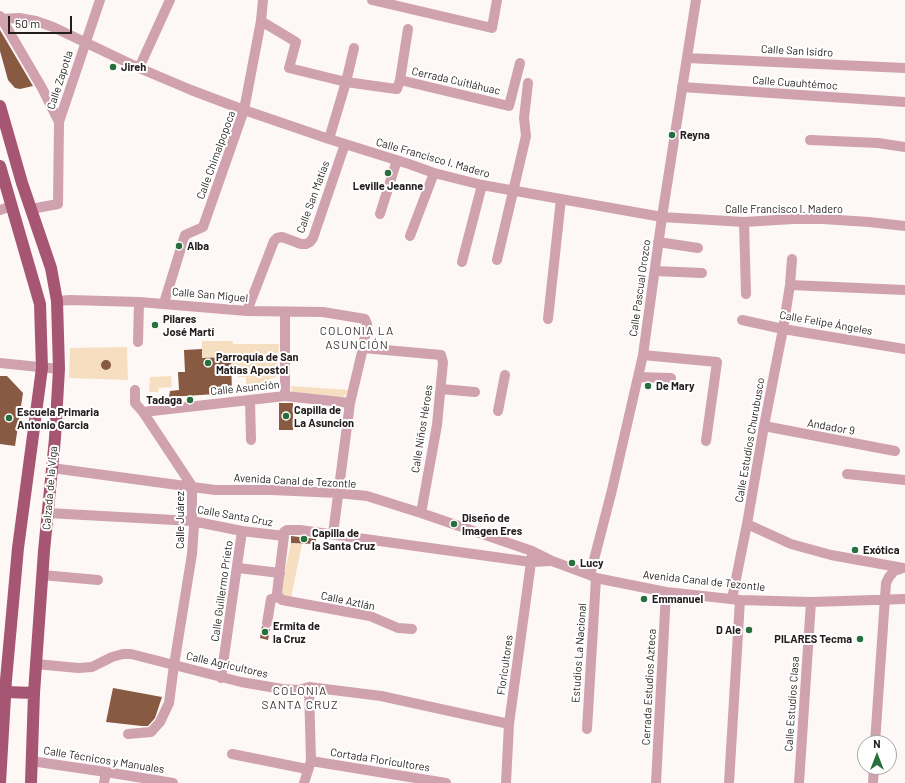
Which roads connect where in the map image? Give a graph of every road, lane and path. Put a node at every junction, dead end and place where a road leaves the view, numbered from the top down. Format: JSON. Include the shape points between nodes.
{"nodes":[{"id":1,"x":100,"y":0,"type":"edge"},
{"id":2,"x":170,"y":0,"type":"edge"},
{"id":3,"x":263,"y":0,"type":"edge"},
{"id":4,"x":372,"y":0,"type":"edge"},
{"id":5,"x":497,"y":0,"type":"edge"},
{"id":6,"x":696,"y":0,"type":"edge"},
{"id":7,"x":1,"y":18,"type":"edge"},
{"id":8,"x":261,"y":21,"type":"junction"},
{"id":9,"x":408,"y":29,"type":"dead end"},
{"id":10,"x":85,"y":43,"type":"junction"},
{"id":11,"x":354,"y":48,"type":"dead end"},
{"id":12,"x":687,"y":58,"type":"junction"},
{"id":13,"x":520,"y":63,"type":"dead end"},
{"id":14,"x":139,"y":68,"type":"junction"},
{"id":15,"x":905,"y":68,"type":"edge"},
{"id":16,"x":346,"y":82,"type":"junction"},
{"id":17,"x":528,"y":83,"type":"dead end"},
{"id":18,"x":398,"y":84,"type":"junction"},
{"id":19,"x":682,"y":87,"type":"junction"},
{"id":20,"x":905,"y":102,"type":"edge"},
{"id":21,"x":0,"y":106,"type":"edge"},
{"id":22,"x":244,"y":110,"type":"junction"},
{"id":23,"x":59,"y":122,"type":"junction"},
{"id":24,"x":329,"y":139,"type":"junction"},
{"id":25,"x":810,"y":140,"type":"dead end"},
{"id":26,"x":345,"y":144,"type":"junction"},
{"id":27,"x":905,"y":147,"type":"edge"},
{"id":28,"x":398,"y":160,"type":"junction"},
{"id":29,"x":0,"y":166,"type":"edge"},
{"id":30,"x":434,"y":173,"type":"junction"},
{"id":31,"x":22,"y":183,"type":"junction"},
{"id":32,"x":482,"y":185,"type":"junction"},
{"id":33,"x":6,"y":187,"type":"junction"},
{"id":34,"x":513,"y":191,"type":"junction"},
{"id":35,"x":561,"y":199,"type":"junction"},
{"id":36,"x":12,"y":206,"type":"junction"},
{"id":37,"x":30,"y":209,"type":"junction"},
{"id":38,"x":0,"y":210,"type":"edge"},
{"id":39,"x":380,"y":214,"type":"dead end"},
{"id":40,"x":662,"y":217,"type":"junction"},
{"id":41,"x":744,"y":222,"type":"junction"},
{"id":42,"x":905,"y":226,"type":"edge"},
{"id":43,"x":410,"y":236,"type":"dead end"},
{"id":44,"x":658,"y":242,"type":"junction"},
{"id":45,"x":698,"y":248,"type":"dead end"},
{"id":46,"x":792,"y":259,"type":"dead end"},
{"id":47,"x":497,"y":260,"type":"dead end"},
{"id":48,"x":462,"y":262,"type":"dead end"},
{"id":49,"x":655,"y":271,"type":"junction"},
{"id":50,"x":702,"y":273,"type":"dead end"},
{"id":51,"x":790,"y":285,"type":"junction"},
{"id":52,"x":905,"y":290,"type":"edge"},
{"id":53,"x":746,"y":294,"type":"dead end"},
{"id":54,"x":57,"y":301,"type":"junction"},
{"id":55,"x":139,"y":302,"type":"junction"},
{"id":56,"x":164,"y":304,"type":"junction"},
{"id":57,"x":247,"y":311,"type":"junction"},
{"id":58,"x":285,"y":312,"type":"junction"},
{"id":59,"x":548,"y":319,"type":"dead end"},
{"id":60,"x":742,"y":320,"type":"dead end"},
{"id":61,"x":783,"y":329,"type":"junction"},
{"id":62,"x":138,"y":342,"type":"dead end"},
{"id":63,"x":363,"y":348,"type":"junction"},
{"id":64,"x":905,"y":349,"type":"edge"},
{"id":65,"x":643,"y":355,"type":"junction"},
{"id":66,"x":0,"y":363,"type":"edge"},
{"id":67,"x":42,"y":368,"type":"junction"},
{"id":68,"x":59,"y":369,"type":"junction"},
{"id":69,"x":505,"y":375,"type":"dead end"},
{"id":70,"x":638,"y":377,"type":"junction"},
{"id":71,"x":671,"y":378,"type":"dead end"},
{"id":72,"x":441,"y":389,"type":"junction"},
{"id":73,"x":135,"y":390,"type":"dead end"},
{"id":74,"x":475,"y":392,"type":"dead end"},
{"id":75,"x":285,"y":396,"type":"junction"},
{"id":76,"x":250,"y":400,"type":"junction"},
{"id":77,"x":350,"y":403,"type":"junction"},
{"id":78,"x":498,"y":411,"type":"dead end"},
{"id":79,"x":143,"y":412,"type":"junction"},
{"id":80,"x":764,"y":426,"type":"junction"},
{"id":81,"x":251,"y":440,"type":"dead end"},
{"id":82,"x":706,"y":441,"type":"dead end"},
{"id":83,"x":895,"y":451,"type":"dead end"},
{"id":84,"x":52,"y":468,"type":"junction"},
{"id":85,"x":847,"y":474,"type":"dead end"},
{"id":86,"x":905,"y":480,"type":"edge"},
{"id":87,"x":192,"y":486,"type":"junction"},
{"id":88,"x":338,"y":493,"type":"junction"},
{"id":89,"x":48,"y":513,"type":"junction"},
{"id":90,"x":421,"y":513,"type":"junction"},
{"id":91,"x":192,"y":521,"type":"junction"},
{"id":92,"x":747,"y":524,"type":"junction"},
{"id":93,"x":242,"y":531,"type":"junction"},
{"id":94,"x":333,"y":534,"type":"junction"},
{"id":95,"x":284,"y":536,"type":"junction"},
{"id":96,"x":532,"y":551,"type":"junction"},
{"id":97,"x":552,"y":561,"type":"junction"},
{"id":98,"x":531,"y":562,"type":"junction"},
{"id":99,"x":238,"y":568,"type":"junction"},
{"id":100,"x":904,"y":568,"type":"edge"},
{"id":101,"x":280,"y":573,"type":"junction"},
{"id":102,"x":42,"y":575,"type":"junction"},
{"id":103,"x":593,"y":577,"type":"junction"},
{"id":104,"x":98,"y":580,"type":"dead end"},
{"id":105,"x":666,"y":592,"type":"junction"},
{"id":106,"x":279,"y":597,"type":"junction"},
{"id":107,"x":736,"y":599,"type":"junction"},
{"id":108,"x":885,"y":600,"type":"junction"},
{"id":109,"x":905,"y":600,"type":"edge"},
{"id":110,"x":811,"y":602,"type":"junction"},
{"id":111,"x":267,"y":623,"type":"dead end"},
{"id":112,"x":412,"y":629,"type":"dead end"},
{"id":113,"x":36,"y":664,"type":"junction"},
{"id":114,"x":174,"y":665,"type":"junction"},
{"id":115,"x":221,"y":678,"type":"junction"},
{"id":116,"x":309,"y":687,"type":"junction"},
{"id":117,"x":6,"y":692,"type":"junction"},
{"id":118,"x":34,"y":693,"type":"junction"},
{"id":119,"x":509,"y":724,"type":"junction"},
{"id":120,"x":586,"y":729,"type":"dead end"},
{"id":121,"x":128,"y":734,"type":"dead end"},
{"id":122,"x":876,"y":735,"type":"edge"},
{"id":123,"x":232,"y":754,"type":"dead end"},
{"id":124,"x":31,"y":761,"type":"junction"},
{"id":125,"x":309,"y":765,"type":"junction"},
{"id":126,"x":106,"y":772,"type":"junction"},
{"id":127,"x":150,"y":781,"type":"edge"},
{"id":128,"x":0,"y":783,"type":"edge"},
{"id":129,"x":31,"y":783,"type":"edge"},
{"id":130,"x":104,"y":783,"type":"edge"},
{"id":131,"x":173,"y":783,"type":"edge"},
{"id":132,"x":304,"y":783,"type":"edge"},
{"id":133,"x":446,"y":783,"type":"edge"},
{"id":134,"x":506,"y":783,"type":"edge"},
{"id":135,"x":656,"y":783,"type":"edge"},
{"id":136,"x":729,"y":783,"type":"edge"},
{"id":137,"x":799,"y":783,"type":"edge"}],
"edges":[{"from":1,"to":10,"type":"street","name":"Calle Zapotla"},
{"from":2,"to":14,"type":"street"},
{"from":3,"to":8,"type":"street","name":"Calle Chimalpopoca"},
{"from":4,"to":5,"type":"street","via":[[492,28]]},
{"from":6,"to":12,"type":"street","name":"Calle Pascual Orozco"},
{"from":7,"to":10,"type":"street","name":"Calle Francisco I. Madero","via":[[36,21]]},
{"from":7,"to":23,"type":"street"},
{"from":8,"to":16,"type":"street","via":[[296,42],[289,68]]},
{"from":8,"to":22,"type":"street","name":"Calle Chimalpopoca"},
{"from":9,"to":18,"type":"street"},
{"from":10,"to":14,"type":"street","name":"Calle Francisco I. Madero"},
{"from":10,"to":23,"type":"street","name":"Calle Zapotla"},
{"from":11,"to":16,"type":"street"},
{"from":12,"to":15,"type":"street","name":"Calle San Isidro"},
{"from":12,"to":19,"type":"street","name":"Calle Pascual Orozco"},
{"from":13,"to":18,"type":"street","name":"Cerrada Cuitláhuac","via":[[509,106]]},
{"from":14,"to":22,"type":"street","name":"Calle Francisco I. Madero"},
{"from":16,"to":18,"type":"street"},
{"from":16,"to":24,"type":"street"},
{"from":17,"to":34,"type":"street","via":[[524,118],[526,136]]},
{"from":19,"to":20,"type":"street","name":"Calle Cuauhtémoc"},
{"from":19,"to":40,"type":"street","name":"Calle Pascual Orozco"},
{"from":21,"to":31,"type":"main road","name":"Calzada de la Viga"},
{"from":22,"to":24,"type":"street","name":"Calle Francisco I. Madero"},
{"from":22,"to":56,"type":"street","name":"Calle Chimalpopoca","via":[[203,227],[185,235]]},
{"from":23,"to":37,"type":"street","via":[[58,204]]},
{"from":24,"to":26,"type":"street","name":"Calle Francisco I. Madero"},
{"from":25,"to":27,"type":"street","via":[[878,143]]},
{"from":26,"to":28,"type":"street","name":"Calle Francisco I. Madero"},
{"from":26,"to":57,"type":"street","name":"Calle San Matías","via":[[313,238],[306,244],[282,237],[274,241]]},
{"from":28,"to":30,"type":"street","name":"Calle Francisco I. Madero"},
{"from":28,"to":39,"type":"street"},
{"from":29,"to":33,"type":"main road","name":"Calzada de la Viga"},
{"from":30,"to":32,"type":"street","name":"Calle Francisco I. Madero"},
{"from":30,"to":43,"type":"street"},
{"from":31,"to":33,"type":"main road"},
{"from":31,"to":37,"type":"main road","name":"Calzada de la Viga"},
{"from":32,"to":34,"type":"street","name":"Calle Francisco I. Madero"},
{"from":32,"to":48,"type":"street"},
{"from":33,"to":36,"type":"main road","name":"Calzada de la Viga"},
{"from":34,"to":35,"type":"street","name":"Calle Francisco I. Madero"},
{"from":34,"to":47,"type":"street"},
{"from":35,"to":40,"type":"street","name":"Calle Francisco I. Madero"},
{"from":35,"to":59,"type":"street"},
{"from":36,"to":38,"type":"street"},
{"from":36,"to":67,"type":"main road","name":"Calzada de la Viga","via":[[40,304]]},
{"from":37,"to":54,"type":"main road","name":"Calzada de la Viga","via":[[51,268]]},
{"from":40,"to":41,"type":"street","name":"Calle Francisco I. Madero"},
{"from":40,"to":44,"type":"street","name":"Calle Pascual Orozco"},
{"from":41,"to":42,"type":"street","name":"Calle Francisco I. Madero","via":[[823,219]]},
{"from":41,"to":53,"type":"street"},
{"from":44,"to":45,"type":"street"},
{"from":44,"to":49,"type":"street","name":"Calle Pascual Orozco"},
{"from":46,"to":51,"type":"street","name":"Calle Estudios Churubusco"},
{"from":49,"to":50,"type":"street"},
{"from":49,"to":65,"type":"street","name":"Calle Pascual Orozco"},
{"from":51,"to":52,"type":"street"},
{"from":51,"to":61,"type":"street","name":"Calle Estudios Churubusco"},
{"from":54,"to":55,"type":"street","name":"Calle San Miguel"},
{"from":54,"to":68,"type":"main road","name":"Calzada de la Viga"},
{"from":55,"to":56,"type":"street","name":"Calle San Miguel"},
{"from":55,"to":62,"type":"street"},
{"from":56,"to":57,"type":"street","name":"Calle San Miguel"},
{"from":57,"to":58,"type":"street","name":"Calle San Miguel"},
{"from":58,"to":63,"type":"street","name":"Calle San Miguel","via":[[323,312],[365,319],[367,324]]},
{"from":58,"to":75,"type":"street"},
{"from":60,"to":61,"type":"street","name":"Calle Felipe Ángeles"},
{"from":61,"to":64,"type":"street","name":"Calle Felipe Ángeles"},
{"from":61,"to":80,"type":"street","name":"Calle Estudios Churubusco"},
{"from":63,"to":72,"type":"street","name":"Calle Niños Héroes","via":[[441,355]]},
{"from":63,"to":77,"type":"street"},
{"from":65,"to":70,"type":"street","name":"Calle Pascual Orozco"},
{"from":65,"to":82,"type":"street","via":[[717,362]]},
{"from":66,"to":67,"type":"street"},
{"from":67,"to":68,"type":"street"},
{"from":67,"to":117,"type":"main road","name":"Calzada de la Viga","via":[[18,548]]},
{"from":68,"to":84,"type":"main road","name":"Calzada de la Viga"},
{"from":69,"to":78,"type":"street"},
{"from":70,"to":71,"type":"street"},
{"from":70,"to":103,"type":"street","name":"Calle Pascual Orozco"},
{"from":72,"to":74,"type":"street"},
{"from":72,"to":90,"type":"street","name":"Calle Niños Héroes"},
{"from":73,"to":79,"type":"street","name":"Calle Juárez","via":[[135,403]]},
{"from":75,"to":76,"type":"street","name":"Calle Asunción"},
{"from":75,"to":77,"type":"street","name":"Calle Asunción"},
{"from":76,"to":79,"type":"street","name":"Calle Asunción"},
{"from":76,"to":81,"type":"street"},
{"from":77,"to":88,"type":"street"},
{"from":79,"to":87,"type":"street","name":"Calle Juárez"},
{"from":80,"to":83,"type":"street","name":"Andador 9"},
{"from":80,"to":92,"type":"street","name":"Calle Estudios Churubusco"},
{"from":84,"to":87,"type":"street","name":"Avenida Canal de Tezontle"},
{"from":84,"to":89,"type":"main road","name":"Calzada de la Viga"},
{"from":85,"to":86,"type":"street"},
{"from":87,"to":88,"type":"street","name":"Avenida Canal de Tezontle","via":[[215,490]]},
{"from":87,"to":91,"type":"street","name":"Calle Juárez"},
{"from":88,"to":90,"type":"street","name":"Avenida Canal de Tezontle","via":[[367,496]]},
{"from":88,"to":94,"type":"street"},
{"from":89,"to":91,"type":"street","name":"Calle Santa Cruz"},
{"from":89,"to":102,"type":"main road","name":"Calzada de la Viga"},
{"from":90,"to":96,"type":"street","name":"Avenida Canal de Tezontle"},
{"from":91,"to":93,"type":"street","name":"Calle Santa Cruz"},
{"from":91,"to":114,"type":"street","name":"Calle Juárez","via":[[192,554]]},
{"from":92,"to":100,"type":"street","via":[[792,544],[824,553]]},
{"from":92,"to":107,"type":"street","name":"Calle Estudios Churubusco"},
{"from":93,"to":95,"type":"street","name":"Calle Santa Cruz"},
{"from":93,"to":99,"type":"street","name":"Calle Guillermo Prieto"},
{"from":94,"to":95,"type":"street","name":"Calle Santa Cruz","via":[[287,530]]},
{"from":94,"to":98,"type":"street","name":"Calle Santa Cruz"},
{"from":95,"to":101,"type":"street"},
{"from":96,"to":97,"type":"street","name":"Avenida Canal de Tezontle"},
{"from":96,"to":98,"type":"street","name":"Floricultores"},
{"from":97,"to":98,"type":"street","name":"Avenida Canal de Tezontle"},
{"from":97,"to":103,"type":"street","name":"Avenida Canal de Tezontle"},
{"from":98,"to":119,"type":"street","name":"Floricultores"},
{"from":99,"to":101,"type":"street"},
{"from":99,"to":115,"type":"street","name":"Calle Guillermo Prieto"},
{"from":100,"to":108,"type":"street","via":[[894,571],[886,582]]},
{"from":101,"to":106,"type":"street"},
{"from":102,"to":104,"type":"street"},
{"from":102,"to":113,"type":"main road","name":"Calzada de la Viga"},
{"from":103,"to":105,"type":"street","name":"Avenida Canal de Tezontle"},
{"from":103,"to":120,"type":"street","name":"Estudios La Nacional"},
{"from":105,"to":107,"type":"street","name":"Avenida Canal de Tezontle"},
{"from":105,"to":135,"type":"street","name":"Cerrada Estudios Azteca"},
{"from":106,"to":111,"type":"street","via":[[271,599]]},
{"from":106,"to":112,"type":"street","name":"Calle Aztlán","via":[[282,600],[370,616],[398,628]]},
{"from":107,"to":110,"type":"street","name":"Avenida Canal de Tezontle"},
{"from":107,"to":136,"type":"street","name":"Calle Estudios Churubusco"},
{"from":108,"to":109,"type":"street","name":"Avenida Canal de Tezontle"},
{"from":108,"to":110,"type":"street","name":"Avenida Canal de Tezontle"},
{"from":108,"to":122,"type":"street"},
{"from":110,"to":137,"type":"street","name":"Calle Estudios Clasa"},
{"from":113,"to":114,"type":"street","name":"Calle Agricultores","via":[[92,667],[112,657],[131,654]]},
{"from":113,"to":118,"type":"main road","name":"Calzada de la Viga"},
{"from":114,"to":115,"type":"street","name":"Calle Agricultores"},
{"from":114,"to":121,"type":"street","name":"Calle Juárez","via":[[169,703],[160,722],[151,732]]},
{"from":115,"to":116,"type":"street","name":"Calle Agricultores","via":[[282,689],[298,690]]},
{"from":116,"to":119,"type":"street","name":"Calle Agricultores","via":[[382,696]]},
{"from":116,"to":125,"type":"street"},
{"from":117,"to":118,"type":"main road"},
{"from":117,"to":128,"type":"main road","name":"Calzada de la Viga"},
{"from":118,"to":124,"type":"main road","name":"Calzada de la Viga"},
{"from":119,"to":134,"type":"street","name":"Floricultores"},
{"from":123,"to":125,"type":"street","name":"Cortada Floricultores"},
{"from":124,"to":126,"type":"street","name":"Calle Técnicos y Manuales"},
{"from":124,"to":129,"type":"main road","name":"Calzada de la Viga"},
{"from":125,"to":132,"type":"street"},
{"from":125,"to":133,"type":"street","name":"Cortada Floricultores"},
{"from":126,"to":127,"type":"street","name":"Calle Técnicos y Manuales"},
{"from":126,"to":130,"type":"street"},
{"from":127,"to":131,"type":"street","name":"Calle Técnicos y Manuales"}]}
